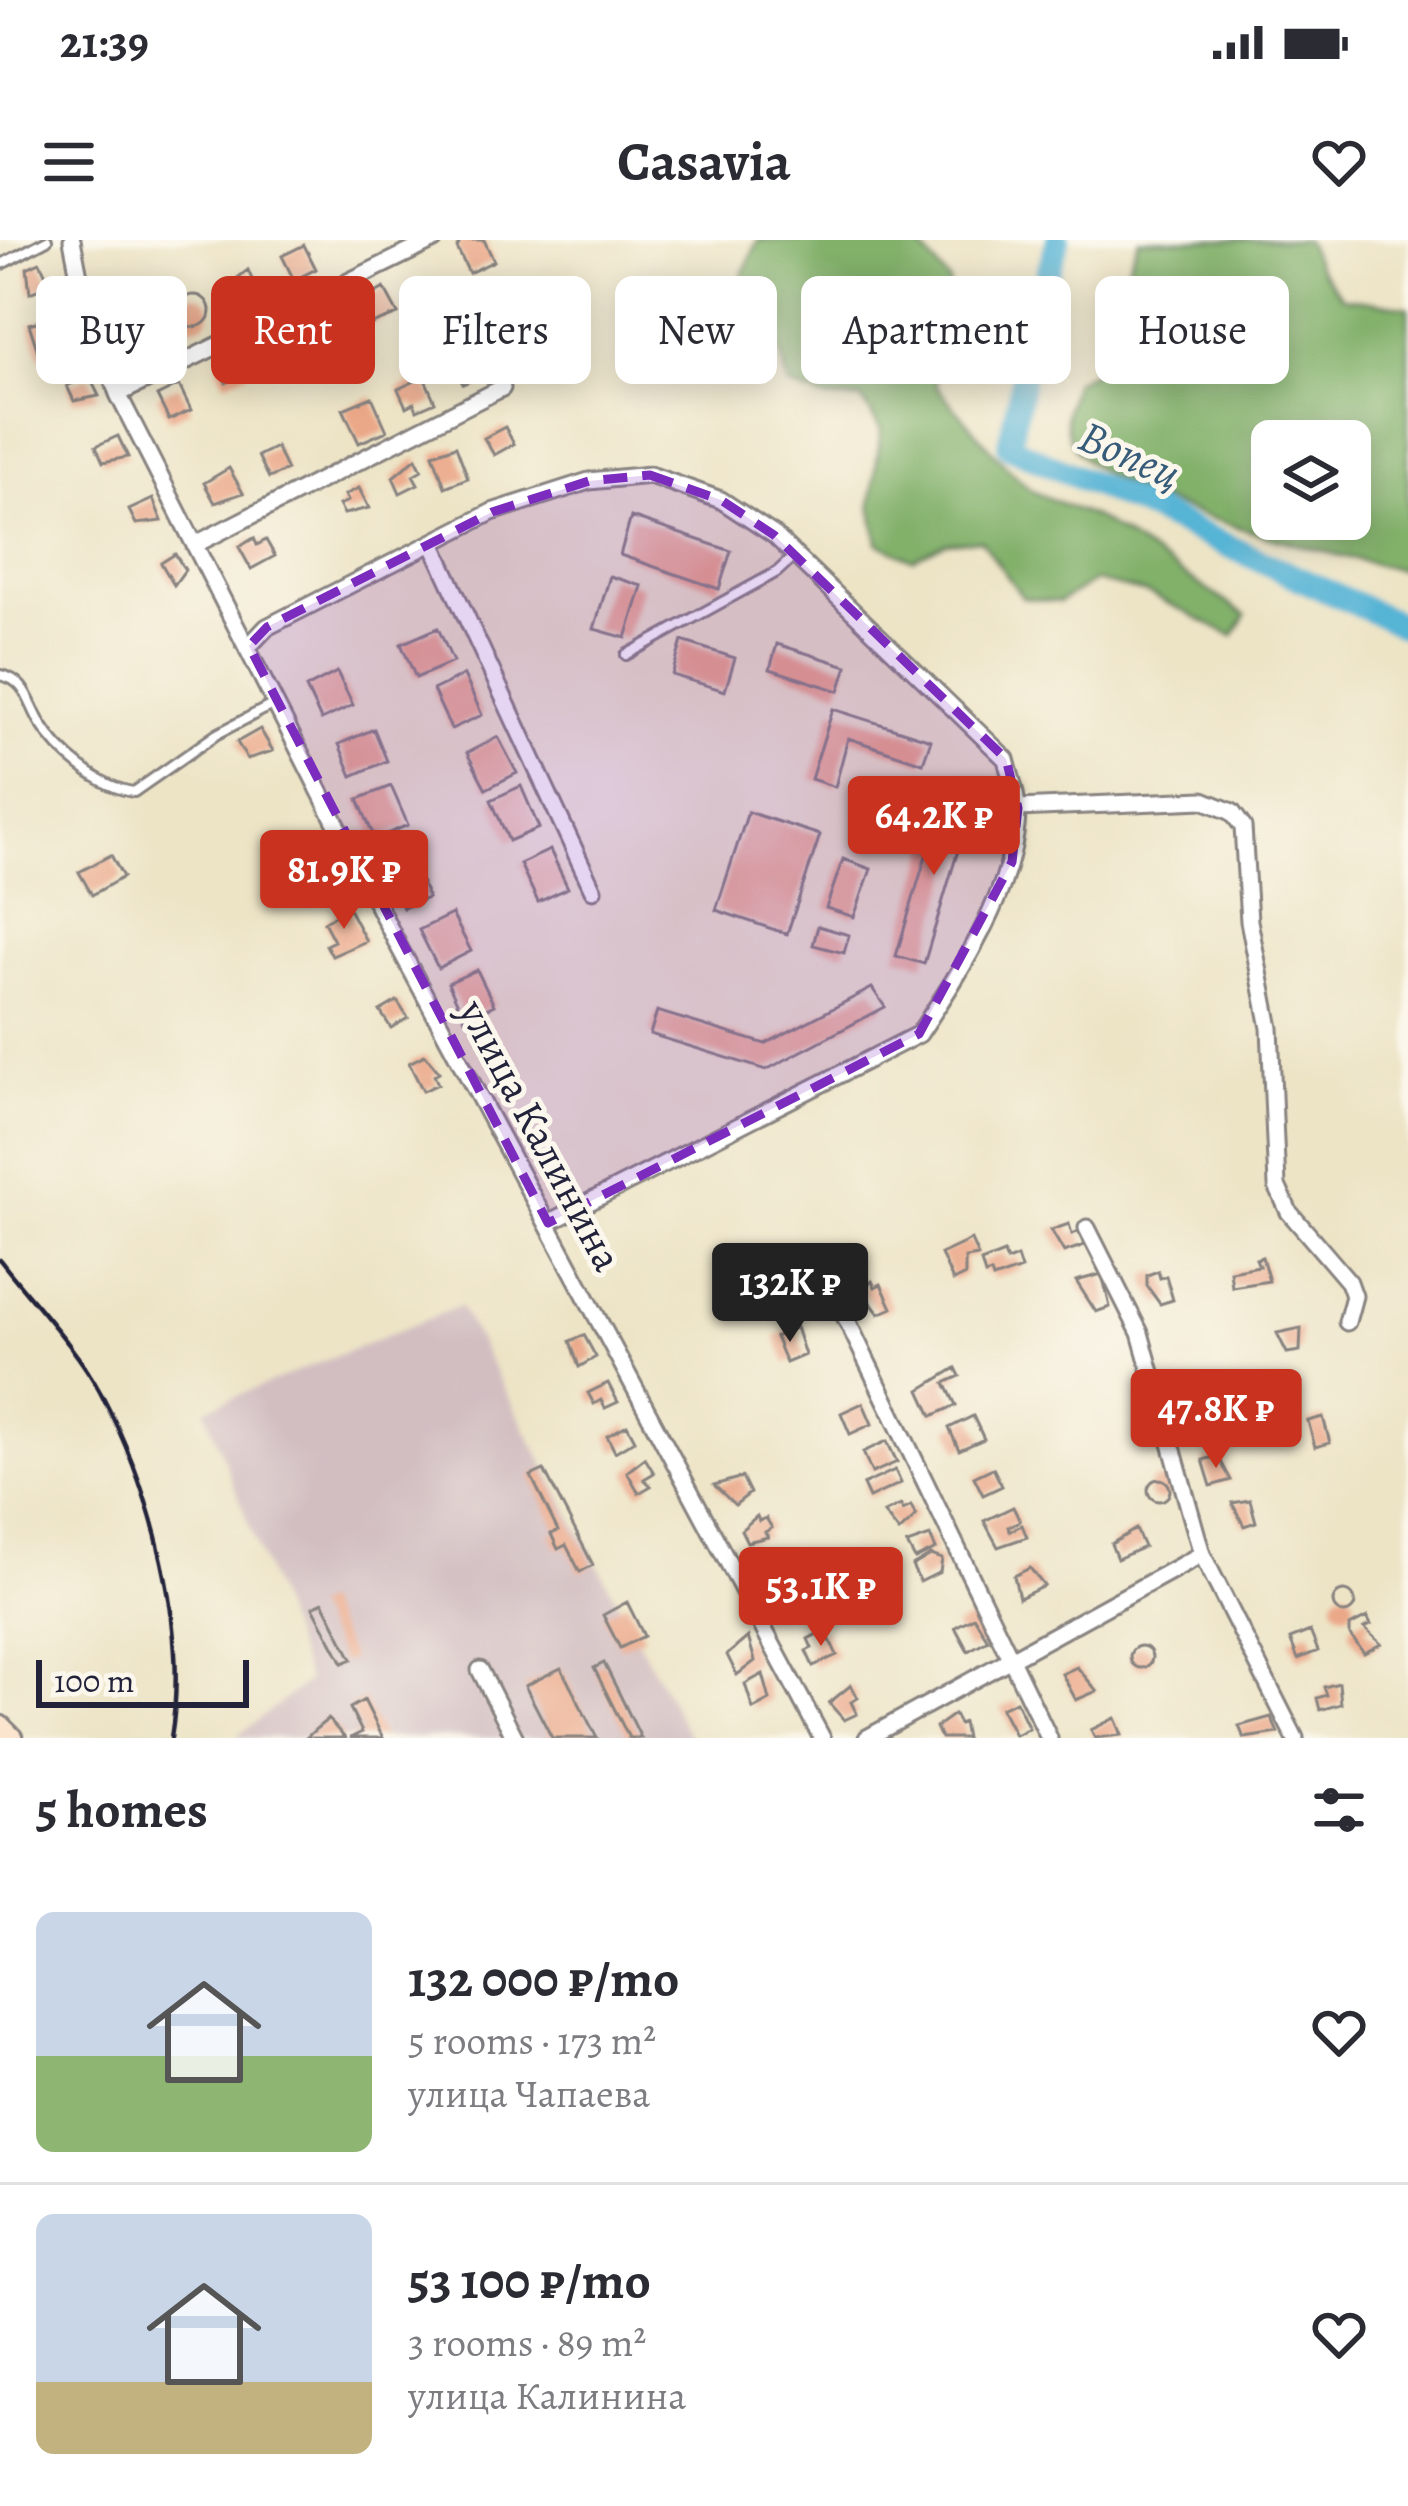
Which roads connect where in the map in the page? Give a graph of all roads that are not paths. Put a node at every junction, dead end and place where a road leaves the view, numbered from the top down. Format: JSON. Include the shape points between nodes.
{"nodes":[{"id":1,"x":46,"y":240,"type":"edge"},
{"id":2,"x":72,"y":240,"type":"edge"},
{"id":3,"x":434,"y":240,"type":"edge"},
{"id":4,"x":0,"y":265,"type":"edge"},
{"id":5,"x":502,"y":388,"type":"dead end"},
{"id":6,"x":118,"y":394,"type":"junction"},
{"id":7,"x":432,"y":543,"type":"junction"},
{"id":8,"x":196,"y":544,"type":"junction"},
{"id":9,"x":792,"y":558,"type":"junction"},
{"id":10,"x":249,"y":646,"type":"junction"},
{"id":11,"x":626,"y":656,"type":"dead end"},
{"id":12,"x":0,"y":675,"type":"edge"},
{"id":13,"x":277,"y":702,"type":"junction"},
{"id":14,"x":1018,"y":808,"type":"junction"},
{"id":15,"x":593,"y":890,"type":"dead end"},
{"id":16,"x":548,"y":1222,"type":"junction"},
{"id":17,"x":1087,"y":1228,"type":"dead end"},
{"id":18,"x":841,"y":1308,"type":"dead end"},
{"id":19,"x":1348,"y":1322,"type":"dead end"},
{"id":20,"x":1202,"y":1555,"type":"junction"},
{"id":21,"x":1008,"y":1661,"type":"junction"},
{"id":22,"x":480,"y":1670,"type":"dead end"},
{"id":23,"x":0,"y":1727,"type":"edge"},
{"id":24,"x":10,"y":1738,"type":"edge"},
{"id":25,"x":515,"y":1738,"type":"edge"},
{"id":26,"x":822,"y":1738,"type":"edge"},
{"id":27,"x":867,"y":1738,"type":"edge"},
{"id":28,"x":1049,"y":1738,"type":"edge"},
{"id":29,"x":1295,"y":1738,"type":"edge"}],
"edges":[{"from":1,"to":4,"type":"lane"},
{"from":2,"to":6,"type":"street","name":"улица Калинина","via":[[83,302]]},
{"from":3,"to":6,"type":"street"},
{"from":5,"to":8,"type":"street"},
{"from":6,"to":8,"type":"street","name":"улица Калинина"},
{"from":7,"to":9,"type":"street","via":[[492,512],[589,481],[650,476],[721,500],[774,535]]},
{"from":7,"to":10,"type":"street","via":[[267,627]]},
{"from":7,"to":15,"type":"street"},
{"from":8,"to":10,"type":"street","name":"улица Калинина"},
{"from":9,"to":11,"type":"lane"},
{"from":9,"to":14,"type":"street","via":[[1006,759]]},
{"from":10,"to":13,"type":"street","name":"улица Калинина"},
{"from":12,"to":13,"type":"lane","via":[[20,682],[38,721],[71,756],[105,783],[134,792]]},
{"from":13,"to":16,"type":"street","name":"улица Калинина"},
{"from":14,"to":16,"type":"street","via":[[1012,862],[919,1034]]},
{"from":14,"to":19,"type":"street","via":[[1203,800],[1232,812],[1243,827],[1249,921],[1270,1028],[1277,1186],[1349,1282]]},
{"from":16,"to":26,"type":"street","name":"улица Калинина"},
{"from":17,"to":20,"type":"street","via":[[1140,1333]]},
{"from":18,"to":21,"type":"street"},
{"from":20,"to":21,"type":"street"},
{"from":20,"to":29,"type":"street"},
{"from":21,"to":27,"type":"street"},
{"from":21,"to":28,"type":"street"},
{"from":22,"to":25,"type":"street"},
{"from":23,"to":24,"type":"main road"}]}
